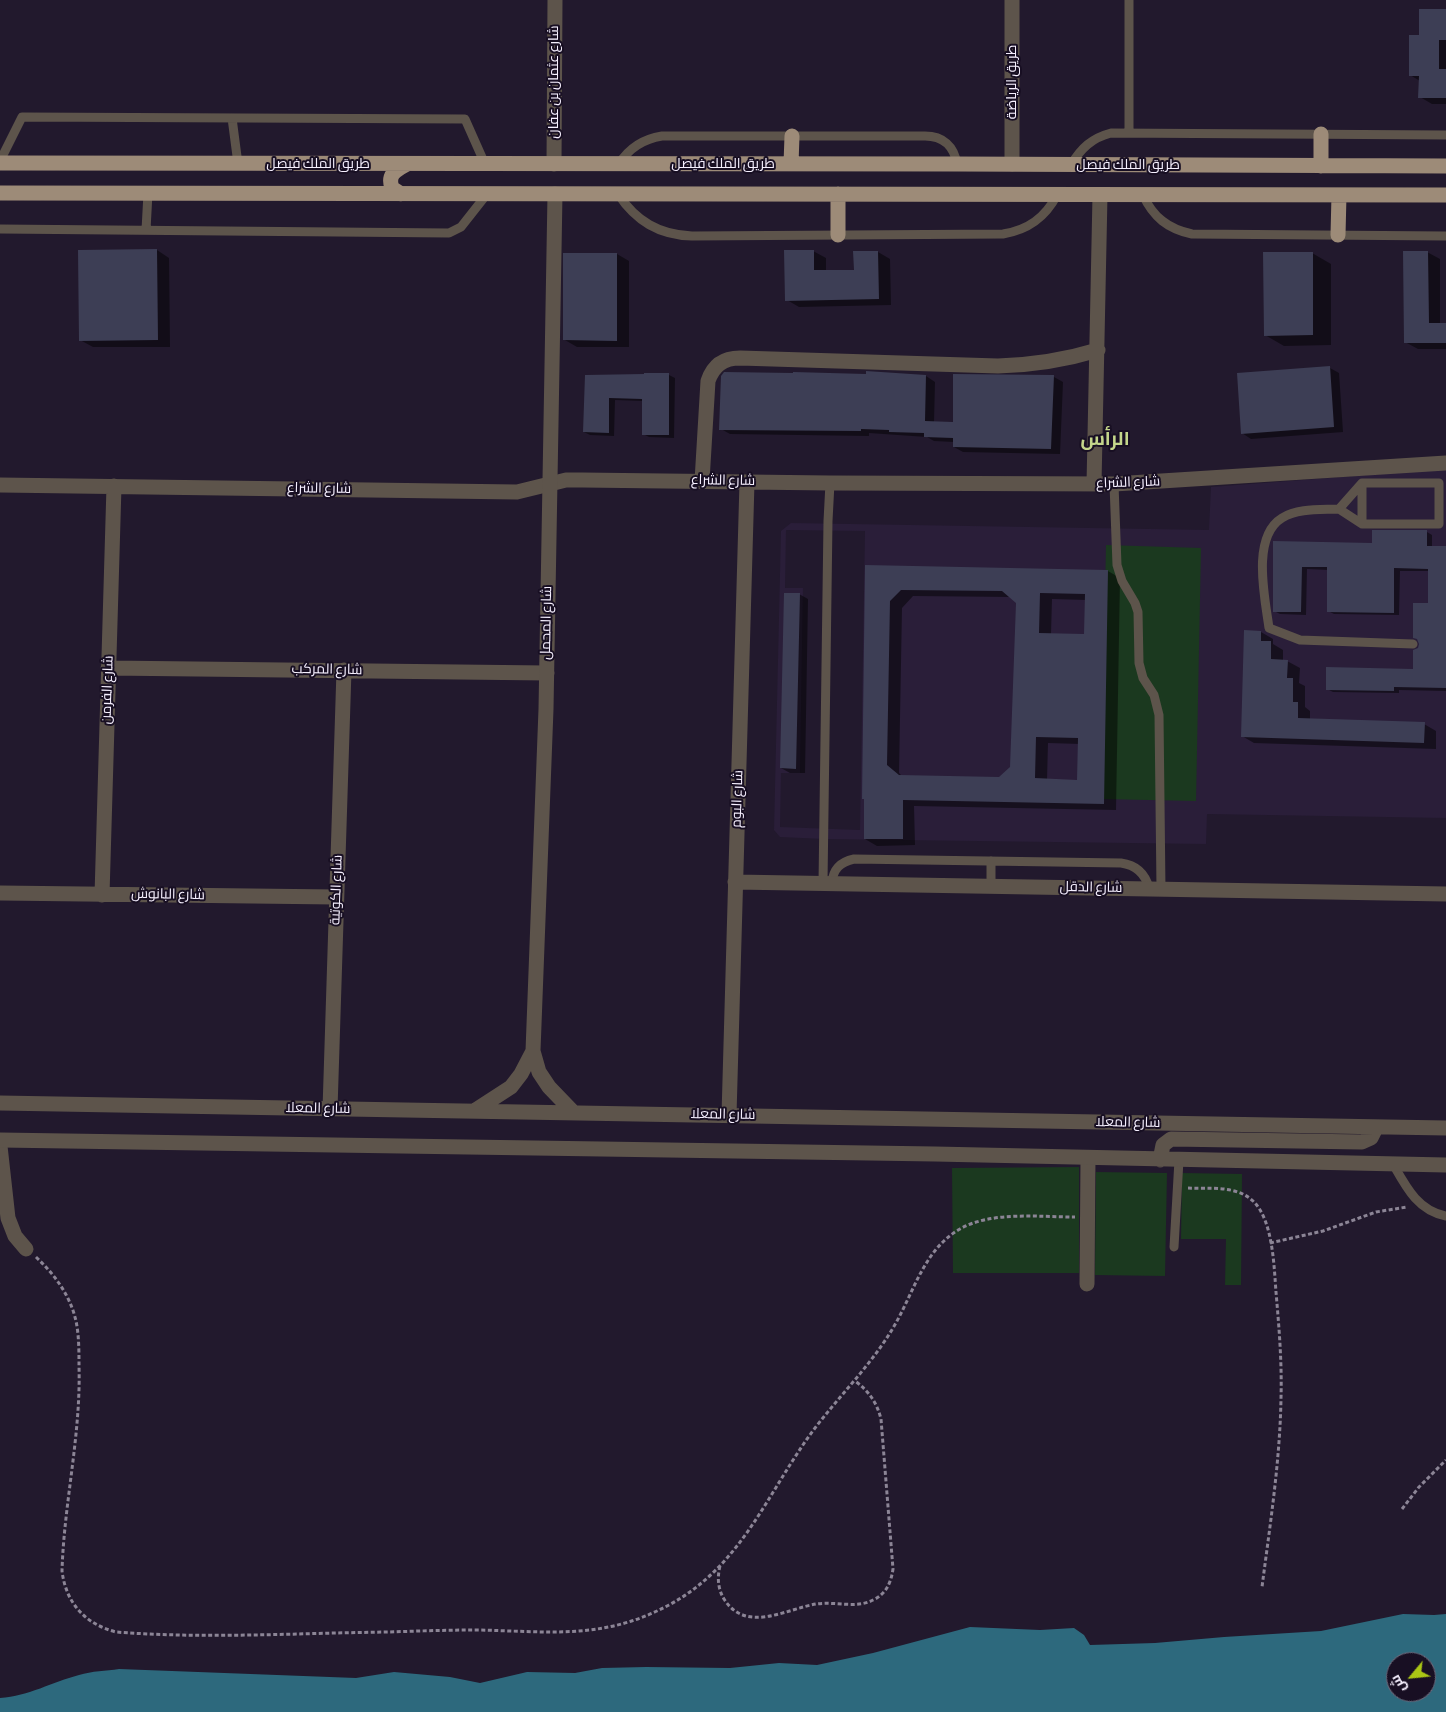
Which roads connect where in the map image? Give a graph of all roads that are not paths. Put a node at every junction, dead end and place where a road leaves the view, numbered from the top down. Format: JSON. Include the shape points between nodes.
{"nodes":[{"id":1,"x":554,"y":0,"type":"edge"},
{"id":2,"x":1012,"y":0,"type":"edge"},
{"id":3,"x":1129,"y":0,"type":"edge"},
{"id":4,"x":232,"y":118,"type":"junction"},
{"id":5,"x":1129,"y":133,"type":"junction"},
{"id":6,"x":1321,"y":134,"type":"junction"},
{"id":7,"x":1446,"y":135,"type":"edge"},
{"id":8,"x":792,"y":136,"type":"junction"},
{"id":9,"x":0,"y":162,"type":"edge"},
{"id":10,"x":238,"y":164,"type":"junction"},
{"id":11,"x":407,"y":164,"type":"junction"},
{"id":12,"x":485,"y":164,"type":"junction"},
{"id":13,"x":554,"y":164,"type":"junction"},
{"id":14,"x":619,"y":164,"type":"junction"},
{"id":15,"x":791,"y":164,"type":"junction"},
{"id":16,"x":957,"y":164,"type":"junction"},
{"id":17,"x":1012,"y":164,"type":"junction"},
{"id":18,"x":1071,"y":164,"type":"junction"},
{"id":19,"x":1321,"y":166,"type":"junction"},
{"id":20,"x":1446,"y":166,"type":"edge"},
{"id":21,"x":0,"y":193,"type":"edge"},
{"id":22,"x":148,"y":194,"type":"junction"},
{"id":23,"x":401,"y":194,"type":"junction"},
{"id":24,"x":487,"y":194,"type":"junction"},
{"id":25,"x":555,"y":194,"type":"junction"},
{"id":26,"x":618,"y":194,"type":"junction"},
{"id":27,"x":838,"y":194,"type":"junction"},
{"id":28,"x":1056,"y":194,"type":"junction"},
{"id":29,"x":1100,"y":195,"type":"junction"},
{"id":30,"x":1142,"y":195,"type":"junction"},
{"id":31,"x":1340,"y":195,"type":"junction"},
{"id":32,"x":1446,"y":195,"type":"edge"},
{"id":33,"x":0,"y":229,"type":"edge"},
{"id":34,"x":146,"y":230,"type":"junction"},
{"id":35,"x":838,"y":235,"type":"junction"},
{"id":36,"x":1338,"y":235,"type":"junction"},
{"id":37,"x":1446,"y":236,"type":"edge"},
{"id":38,"x":1098,"y":350,"type":"junction"},
{"id":39,"x":1446,"y":463,"type":"edge"},
{"id":40,"x":702,"y":481,"type":"junction"},
{"id":41,"x":747,"y":482,"type":"junction"},
{"id":42,"x":830,"y":483,"type":"junction"},
{"id":43,"x":1362,"y":483,"type":"junction"},
{"id":44,"x":0,"y":484,"type":"edge"},
{"id":45,"x":550,"y":484,"type":"junction"},
{"id":46,"x":1094,"y":484,"type":"junction"},
{"id":47,"x":1114,"y":484,"type":"junction"},
{"id":48,"x":114,"y":486,"type":"junction"},
{"id":49,"x":1339,"y":509,"type":"junction"},
{"id":50,"x":1362,"y":524,"type":"junction"},
{"id":51,"x":1413,"y":644,"type":"dead end"},
{"id":52,"x":108,"y":668,"type":"junction"},
{"id":53,"x":344,"y":670,"type":"junction"},
{"id":54,"x":546,"y":673,"type":"junction"},
{"id":55,"x":991,"y":861,"type":"junction"},
{"id":56,"x":735,"y":882,"type":"junction"},
{"id":57,"x":827,"y":883,"type":"junction"},
{"id":58,"x":991,"y":886,"type":"junction"},
{"id":59,"x":1155,"y":889,"type":"junction"},
{"id":60,"x":0,"y":893,"type":"edge"},
{"id":61,"x":102,"y":894,"type":"junction"},
{"id":62,"x":1446,"y":894,"type":"edge"},
{"id":63,"x":336,"y":897,"type":"junction"},
{"id":64,"x":533,"y":1051,"type":"junction"},
{"id":65,"x":0,"y":1103,"type":"edge"},
{"id":66,"x":330,"y":1109,"type":"junction"},
{"id":67,"x":474,"y":1111,"type":"junction"},
{"id":68,"x":574,"y":1113,"type":"junction"},
{"id":69,"x":729,"y":1115,"type":"junction"},
{"id":70,"x":1376,"y":1128,"type":"junction"},
{"id":71,"x":1446,"y":1128,"type":"edge"},
{"id":72,"x":0,"y":1140,"type":"edge"},
{"id":73,"x":0,"y":1146,"type":"edge"},
{"id":74,"x":1088,"y":1158,"type":"junction"},
{"id":75,"x":1160,"y":1160,"type":"junction"},
{"id":76,"x":1179,"y":1160,"type":"junction"},
{"id":77,"x":1393,"y":1164,"type":"junction"},
{"id":78,"x":1446,"y":1165,"type":"edge"},
{"id":79,"x":3,"y":1190,"type":"edge"},
{"id":80,"x":1446,"y":1216,"type":"edge"},
{"id":81,"x":7,"y":1236,"type":"edge"},
{"id":82,"x":1174,"y":1247,"type":"dead end"},
{"id":83,"x":26,"y":1249,"type":"road end"},
{"id":84,"x":1087,"y":1284,"type":"dead end"}],
"edges":[{"from":1,"to":13,"type":"street","name":"شارع عثمان بن عفان"},
{"from":2,"to":17,"type":"street","name":"طريق الرياضة"},
{"from":3,"to":5,"type":"lane"},
{"from":4,"to":9,"type":"lane","via":[[22,118]]},
{"from":4,"to":10,"type":"lane"},
{"from":4,"to":12,"type":"lane","via":[[464,119]]},
{"from":5,"to":6,"type":"lane"},
{"from":5,"to":18,"type":"lane","via":[[1111,133],[1092,141]]},
{"from":6,"to":7,"type":"lane"},
{"from":6,"to":19,"type":"main road"},
{"from":8,"to":14,"type":"lane","via":[[653,138],[630,150]]},
{"from":8,"to":15,"type":"main road"},
{"from":8,"to":16,"type":"lane","via":[[932,136],[950,146]]},
{"from":9,"to":10,"type":"main road","name":"طريق الملك فيصل"},
{"from":10,"to":11,"type":"main road","name":"طريق الملك فيصل"},
{"from":11,"to":12,"type":"main road","name":"طريق الملك فيصل"},
{"from":11,"to":23,"type":"main road","via":[[393,173],[390,180],[392,188]]},
{"from":12,"to":13,"type":"main road","name":"طريق الملك فيصل"},
{"from":13,"to":14,"type":"main road","name":"طريق الملك فيصل"},
{"from":14,"to":15,"type":"main road","name":"طريق الملك فيصل"},
{"from":15,"to":16,"type":"main road","name":"طريق الملك فيصل"},
{"from":16,"to":17,"type":"main road","name":"طريق الملك فيصل"},
{"from":17,"to":18,"type":"main road","name":"طريق الملك فيصل"},
{"from":18,"to":19,"type":"main road","name":"طريق الملك فيصل"},
{"from":19,"to":20,"type":"main road","name":"طريق الملك فيصل"},
{"from":21,"to":22,"type":"main road"},
{"from":22,"to":23,"type":"main road"},
{"from":22,"to":34,"type":"lane"},
{"from":23,"to":24,"type":"main road"},
{"from":24,"to":25,"type":"main road"},
{"from":24,"to":34,"type":"lane","via":[[461,227],[449,233]]},
{"from":25,"to":26,"type":"main road"},
{"from":25,"to":45,"type":"street","name":"شارع المحمل"},
{"from":26,"to":27,"type":"main road"},
{"from":26,"to":35,"type":"lane","via":[[629,210],[644,222],[679,236]]},
{"from":27,"to":28,"type":"main road"},
{"from":27,"to":35,"type":"main road"},
{"from":28,"to":29,"type":"main road"},
{"from":28,"to":35,"type":"lane","via":[[1039,220],[1013,232]]},
{"from":29,"to":30,"type":"main road"},
{"from":29,"to":38,"type":"street"},
{"from":30,"to":31,"type":"main road"},
{"from":30,"to":36,"type":"lane","via":[[1158,218],[1182,232]]},
{"from":31,"to":32,"type":"main road"},
{"from":31,"to":36,"type":"main road"},
{"from":33,"to":34,"type":"lane"},
{"from":36,"to":37,"type":"lane"},
{"from":38,"to":40,"type":"street","via":[[1038,364],[998,366],[726,360],[714,368],[708,381]]},
{"from":38,"to":46,"type":"street"},
{"from":39,"to":47,"type":"street","name":"شارع الشراع"},
{"from":40,"to":41,"type":"street","name":"شارع الشراع"},
{"from":40,"to":45,"type":"street","name":"شارع الشراع","via":[[566,480]]},
{"from":41,"to":42,"type":"street","name":"شارع الشراع"},
{"from":41,"to":56,"type":"street","name":"شارع البوم"},
{"from":42,"to":46,"type":"street","name":"شارع الشراع"},
{"from":42,"to":57,"type":"lane"},
{"from":43,"to":49,"type":"lane"},
{"from":43,"to":50,"type":"lane"},
{"from":43,"to":50,"type":"lane","via":[[1439,483],[1439,524]]},
{"from":44,"to":48,"type":"street","name":"شارع الشراع"},
{"from":45,"to":48,"type":"street","name":"شارع الشراع","via":[[517,492]]},
{"from":45,"to":54,"type":"street","name":"شارع المحمل"},
{"from":46,"to":47,"type":"street","name":"شارع الشراع"},
{"from":47,"to":59,"type":"lane","via":[[1119,573],[1138,612],[1139,664],[1160,714]]},
{"from":48,"to":52,"type":"street","name":"شارع الفرمن"},
{"from":49,"to":50,"type":"lane"},
{"from":49,"to":51,"type":"lane","via":[[1296,513],[1282,518],[1269,529],[1264,544],[1263,583],[1269,628],[1300,640]]},
{"from":52,"to":53,"type":"street","name":"شارع المركب"},
{"from":52,"to":61,"type":"street","name":"شارع الفرمن"},
{"from":53,"to":54,"type":"street","name":"شارع المركب"},
{"from":53,"to":63,"type":"street","name":"شارع الكوتية"},
{"from":54,"to":64,"type":"street","name":"شارع المحمل"},
{"from":55,"to":57,"type":"lane","via":[[854,860],[836,868]]},
{"from":55,"to":58,"type":"lane"},
{"from":55,"to":59,"type":"lane","via":[[1127,864],[1140,870]]},
{"from":56,"to":57,"type":"street","name":"شارع الدقل"},
{"from":56,"to":69,"type":"street","name":"شارع البوم"},
{"from":57,"to":58,"type":"street","name":"شارع الدقل"},
{"from":58,"to":59,"type":"street","name":"شارع الدقل"},
{"from":59,"to":62,"type":"street","name":"شارع الدقل"},
{"from":60,"to":61,"type":"street","name":"شارع البانوش"},
{"from":61,"to":63,"type":"street","name":"شارع البانوش"},
{"from":63,"to":66,"type":"street","name":"شارع الكوتية"},
{"from":64,"to":67,"type":"street","name":"شارع المحمل","via":[[511,1087]]},
{"from":64,"to":68,"type":"street","name":"شارع المحمل","via":[[539,1072]]},
{"from":65,"to":66,"type":"street","name":"شارع المعلا"},
{"from":66,"to":67,"type":"street","name":"شارع المعلا"},
{"from":67,"to":68,"type":"street","name":"شارع المعلا"},
{"from":68,"to":69,"type":"street","name":"شارع المعلا"},
{"from":69,"to":70,"type":"street","name":"شارع المعلا"},
{"from":70,"to":71,"type":"street","name":"شارع المعلا"},
{"from":70,"to":75,"type":"street","via":[[1371,1138],[1362,1142],[1171,1139],[1163,1144]]},
{"from":72,"to":74,"type":"street"},
{"from":73,"to":79,"type":"street"},
{"from":74,"to":75,"type":"street"},
{"from":74,"to":84,"type":"street"},
{"from":75,"to":76,"type":"street"},
{"from":76,"to":77,"type":"street"},
{"from":76,"to":82,"type":"lane"},
{"from":77,"to":78,"type":"street"},
{"from":77,"to":80,"type":"lane","via":[[1407,1189],[1422,1206]]},
{"from":79,"to":81,"type":"street","via":[[8,1218]]},
{"from":81,"to":83,"type":"street"}]}
